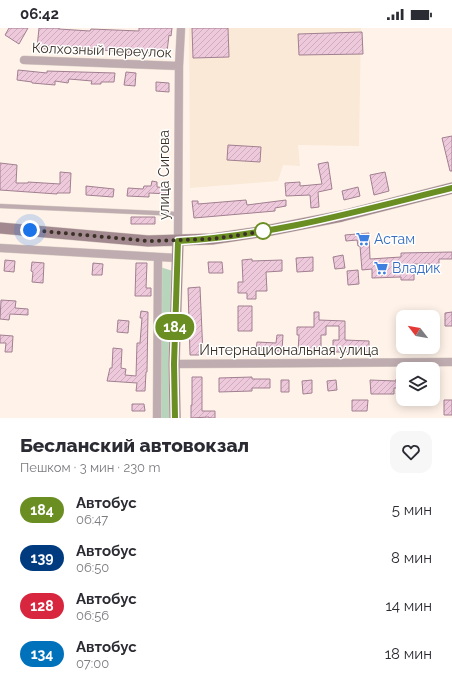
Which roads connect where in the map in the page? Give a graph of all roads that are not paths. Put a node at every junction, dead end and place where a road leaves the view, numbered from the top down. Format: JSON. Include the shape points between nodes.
{"nodes":[{"id":1,"x":181,"y":28,"type":"edge"},
{"id":2,"x":24,"y":60,"type":"dead end"},
{"id":3,"x":180,"y":66,"type":"junction"},
{"id":4,"x":452,"y":188,"type":"edge"},
{"id":5,"x":0,"y":206,"type":"edge"},
{"id":6,"x":179,"y":214,"type":"junction"},
{"id":7,"x":0,"y":228,"type":"edge"},
{"id":8,"x":178,"y":241,"type":"junction"},
{"id":9,"x":0,"y":248,"type":"edge"},
{"id":10,"x":158,"y":258,"type":"junction"},
{"id":11,"x":177,"y":258,"type":"junction"},
{"id":12,"x":452,"y":362,"type":"edge"},
{"id":13,"x":174,"y":364,"type":"junction"},
{"id":14,"x":157,"y":418,"type":"edge"},
{"id":15,"x":175,"y":418,"type":"edge"}],
"edges":[{"from":1,"to":3,"type":"street","name":"улица Сигова"},
{"from":2,"to":3,"type":"street","name":"Колхозный переулок"},
{"from":3,"to":6,"type":"street","name":"улица Сигова"},
{"from":4,"to":8,"type":"main road","via":[[342,216],[281,228],[212,239]]},
{"from":5,"to":6,"type":"lane"},
{"from":6,"to":8,"type":"street","name":"улица Сигова"},
{"from":7,"to":8,"type":"main road","via":[[148,241]]},
{"from":8,"to":11,"type":"main road","name":"улица Сигова"},
{"from":9,"to":10,"type":"street"},
{"from":10,"to":11,"type":"street"},
{"from":10,"to":14,"type":"street"},
{"from":11,"to":13,"type":"main road","name":"улица Сигова"},
{"from":12,"to":13,"type":"street","name":"Интернациональная улица"},
{"from":13,"to":15,"type":"main road","name":"улица Сигова"}]}
